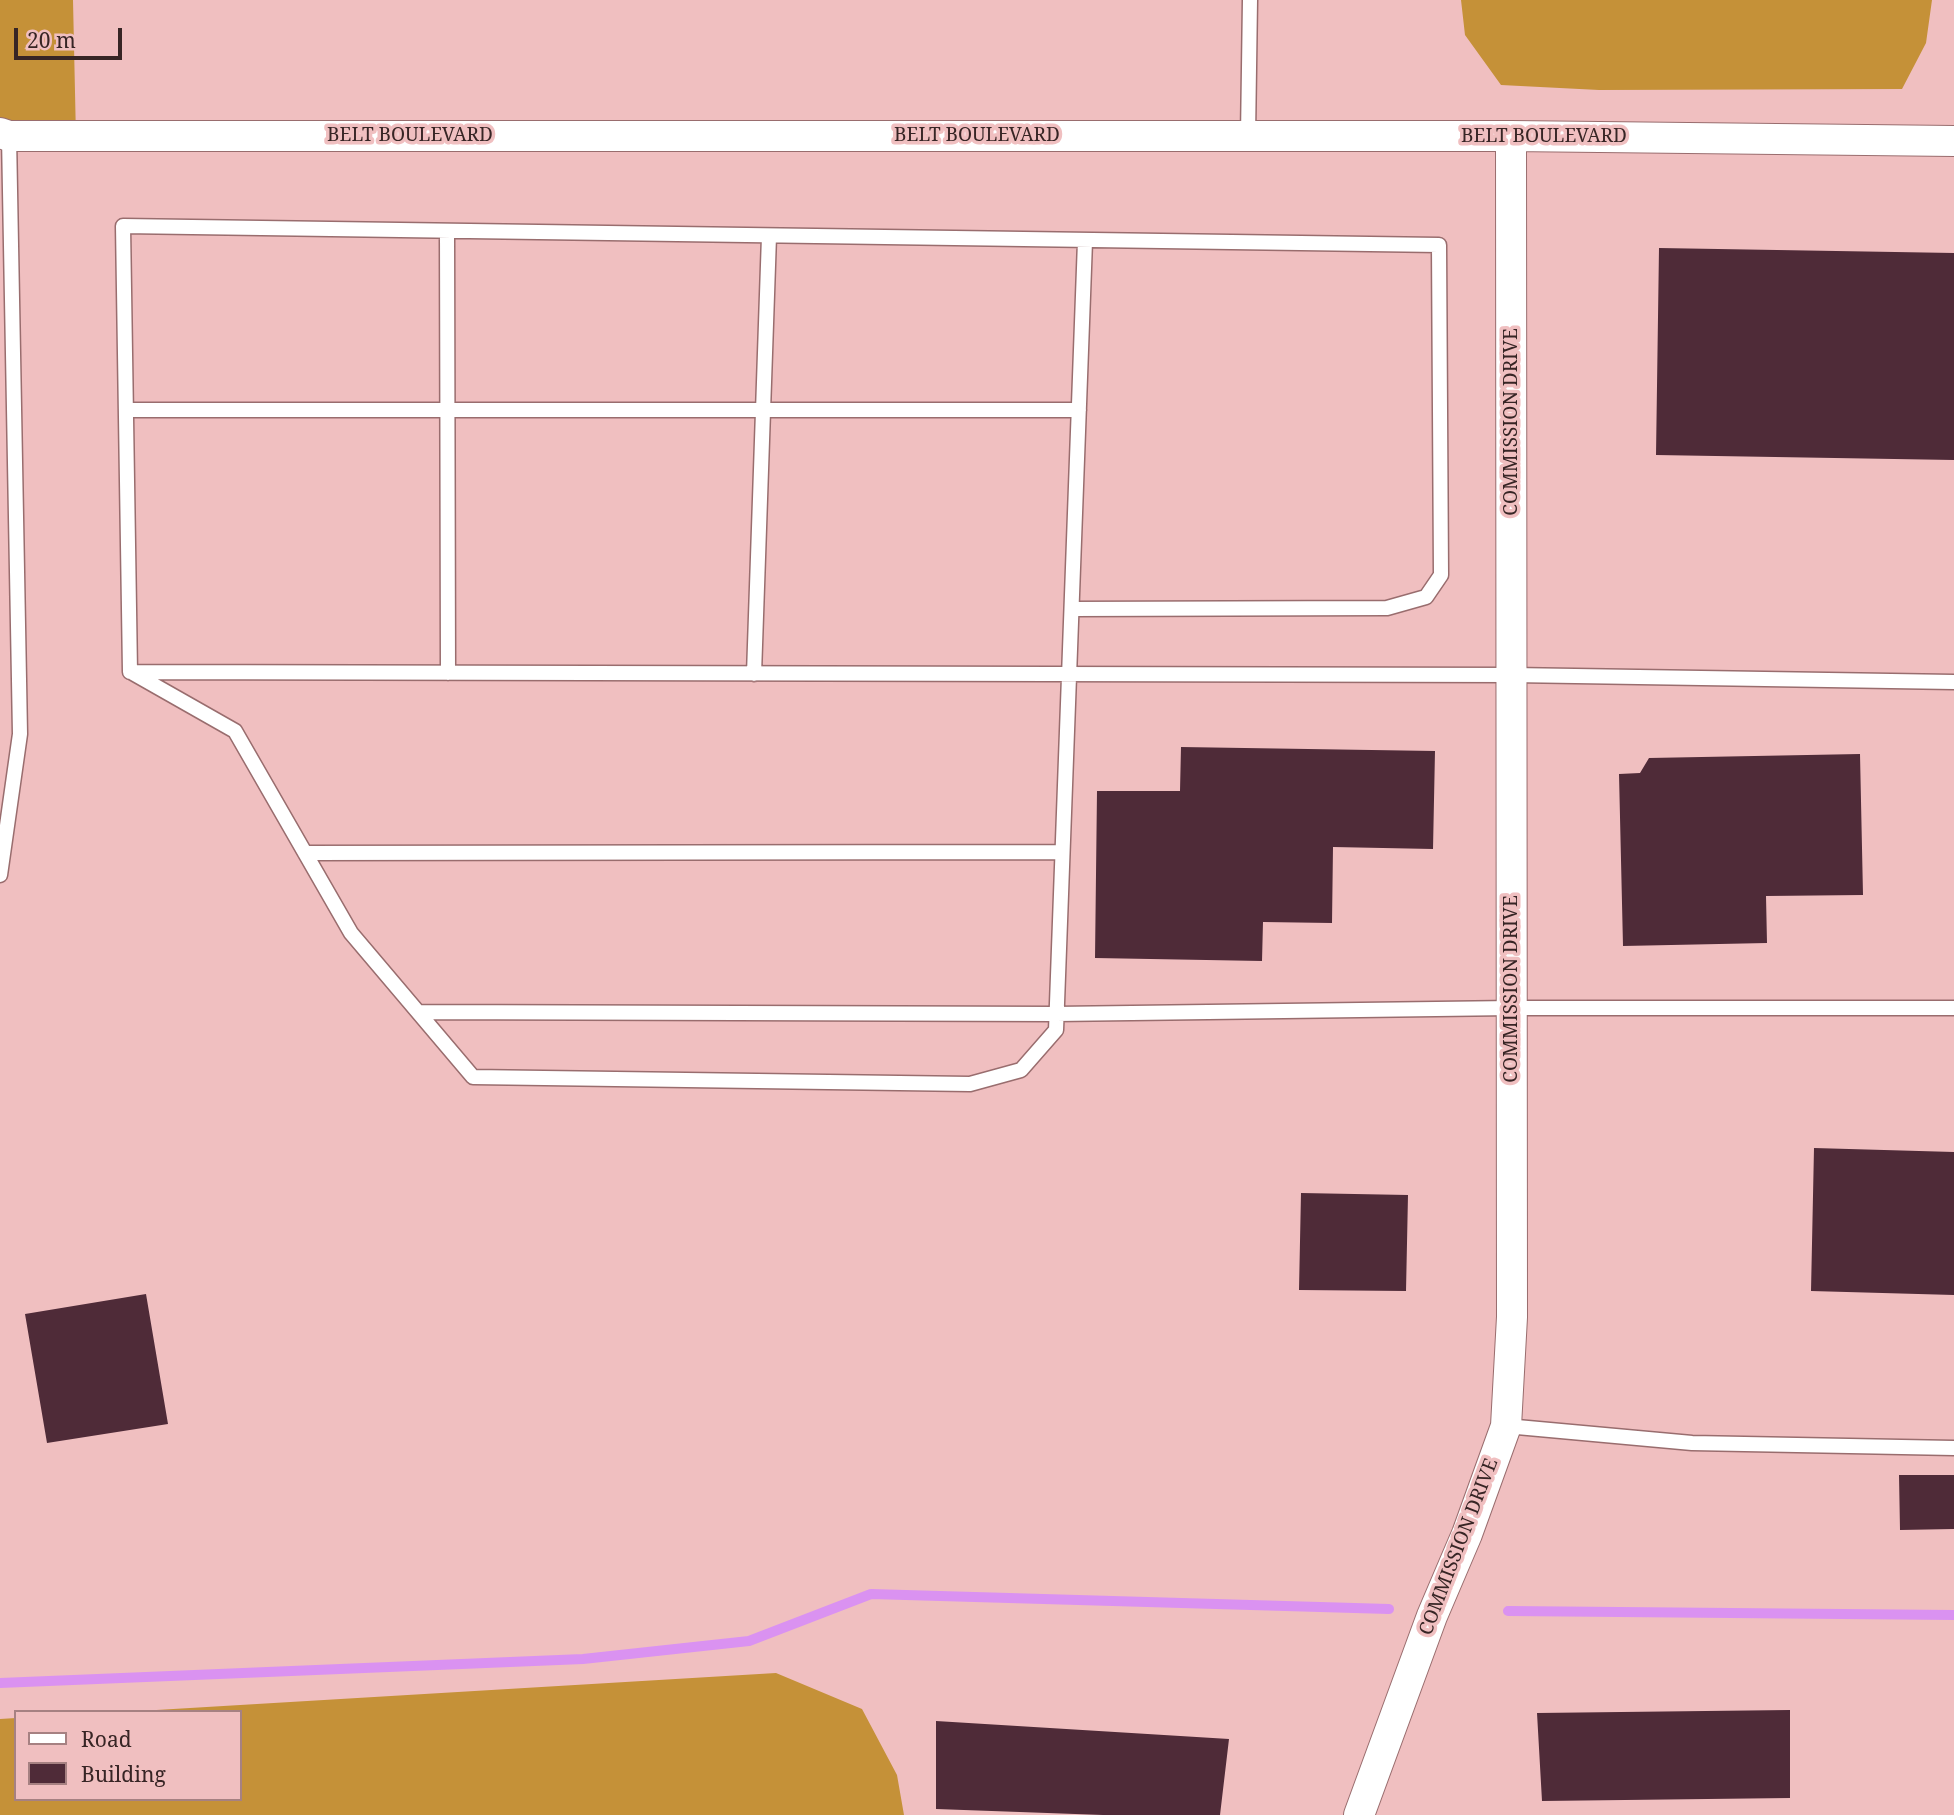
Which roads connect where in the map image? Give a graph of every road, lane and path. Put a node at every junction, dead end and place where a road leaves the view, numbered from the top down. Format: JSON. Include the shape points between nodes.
{"nodes":[{"id":1,"x":1250,"y":0,"type":"edge"},
{"id":2,"x":4,"y":135,"type":"edge"},
{"id":3,"x":1248,"y":136,"type":"junction"},
{"id":4,"x":1511,"y":136,"type":"junction"},
{"id":5,"x":1954,"y":141,"type":"edge"},
{"id":6,"x":447,"y":231,"type":"junction"},
{"id":7,"x":769,"y":236,"type":"junction"},
{"id":8,"x":1085,"y":241,"type":"junction"},
{"id":9,"x":763,"y":409,"type":"junction"},
{"id":10,"x":126,"y":410,"type":"junction"},
{"id":11,"x":447,"y":410,"type":"junction"},
{"id":12,"x":1079,"y":410,"type":"junction"},
{"id":13,"x":1072,"y":609,"type":"junction"},
{"id":14,"x":131,"y":672,"type":"junction"},
{"id":15,"x":447,"y":673,"type":"junction"},
{"id":16,"x":754,"y":674,"type":"junction"},
{"id":17,"x":1069,"y":676,"type":"junction"},
{"id":18,"x":1512,"y":676,"type":"junction"},
{"id":19,"x":1954,"y":682,"type":"edge"},
{"id":20,"x":1062,"y":852,"type":"junction"},
{"id":21,"x":305,"y":853,"type":"junction"},
{"id":22,"x":0,"y":875,"type":"edge"},
{"id":23,"x":1512,"y":1008,"type":"junction"},
{"id":24,"x":1954,"y":1008,"type":"edge"},
{"id":25,"x":418,"y":1012,"type":"junction"},
{"id":26,"x":1056,"y":1014,"type":"junction"},
{"id":27,"x":1506,"y":1426,"type":"junction"},
{"id":28,"x":1954,"y":1448,"type":"edge"},
{"id":29,"x":1359,"y":1815,"type":"edge"}],
"edges":[{"from":1,"to":3,"type":"lane"},
{"from":2,"to":3,"type":"street","name":"BELT BOULEVARD"},
{"from":2,"to":22,"type":"lane","via":[[20,734]]},
{"from":3,"to":4,"type":"street","name":"BELT BOULEVARD"},
{"from":4,"to":5,"type":"street","name":"BELT BOULEVARD"},
{"from":4,"to":18,"type":"street","name":"COMMISSION DRIVE"},
{"from":6,"to":7,"type":"lane"},
{"from":6,"to":10,"type":"lane","via":[[123,226]]},
{"from":6,"to":11,"type":"lane"},
{"from":7,"to":8,"type":"lane"},
{"from":7,"to":9,"type":"lane"},
{"from":8,"to":12,"type":"lane"},
{"from":8,"to":13,"type":"lane","via":[[1439,246],[1441,575],[1426,597],[1387,608]]},
{"from":9,"to":11,"type":"lane"},
{"from":9,"to":12,"type":"lane"},
{"from":9,"to":16,"type":"lane"},
{"from":10,"to":11,"type":"lane"},
{"from":10,"to":14,"type":"lane"},
{"from":11,"to":15,"type":"lane"},
{"from":12,"to":13,"type":"lane"},
{"from":13,"to":17,"type":"lane"},
{"from":14,"to":15,"type":"lane"},
{"from":14,"to":21,"type":"lane","via":[[235,731]]},
{"from":15,"to":16,"type":"lane"},
{"from":16,"to":17,"type":"lane"},
{"from":17,"to":18,"type":"lane"},
{"from":17,"to":20,"type":"lane"},
{"from":18,"to":19,"type":"lane"},
{"from":18,"to":23,"type":"street","name":"COMMISSION DRIVE"},
{"from":20,"to":21,"type":"lane"},
{"from":20,"to":26,"type":"lane"},
{"from":21,"to":25,"type":"lane","via":[[351,933]]},
{"from":23,"to":24,"type":"lane"},
{"from":23,"to":26,"type":"lane"},
{"from":23,"to":27,"type":"street","name":"COMMISSION DRIVE","via":[[1512,1317]]},
{"from":25,"to":26,"type":"lane"},
{"from":25,"to":26,"type":"lane","via":[[473,1077],[970,1084],[1021,1070],[1056,1030]]},
{"from":27,"to":28,"type":"lane","via":[[1692,1443]]},
{"from":27,"to":29,"type":"street","name":"COMMISSION DRIVE"}]}
